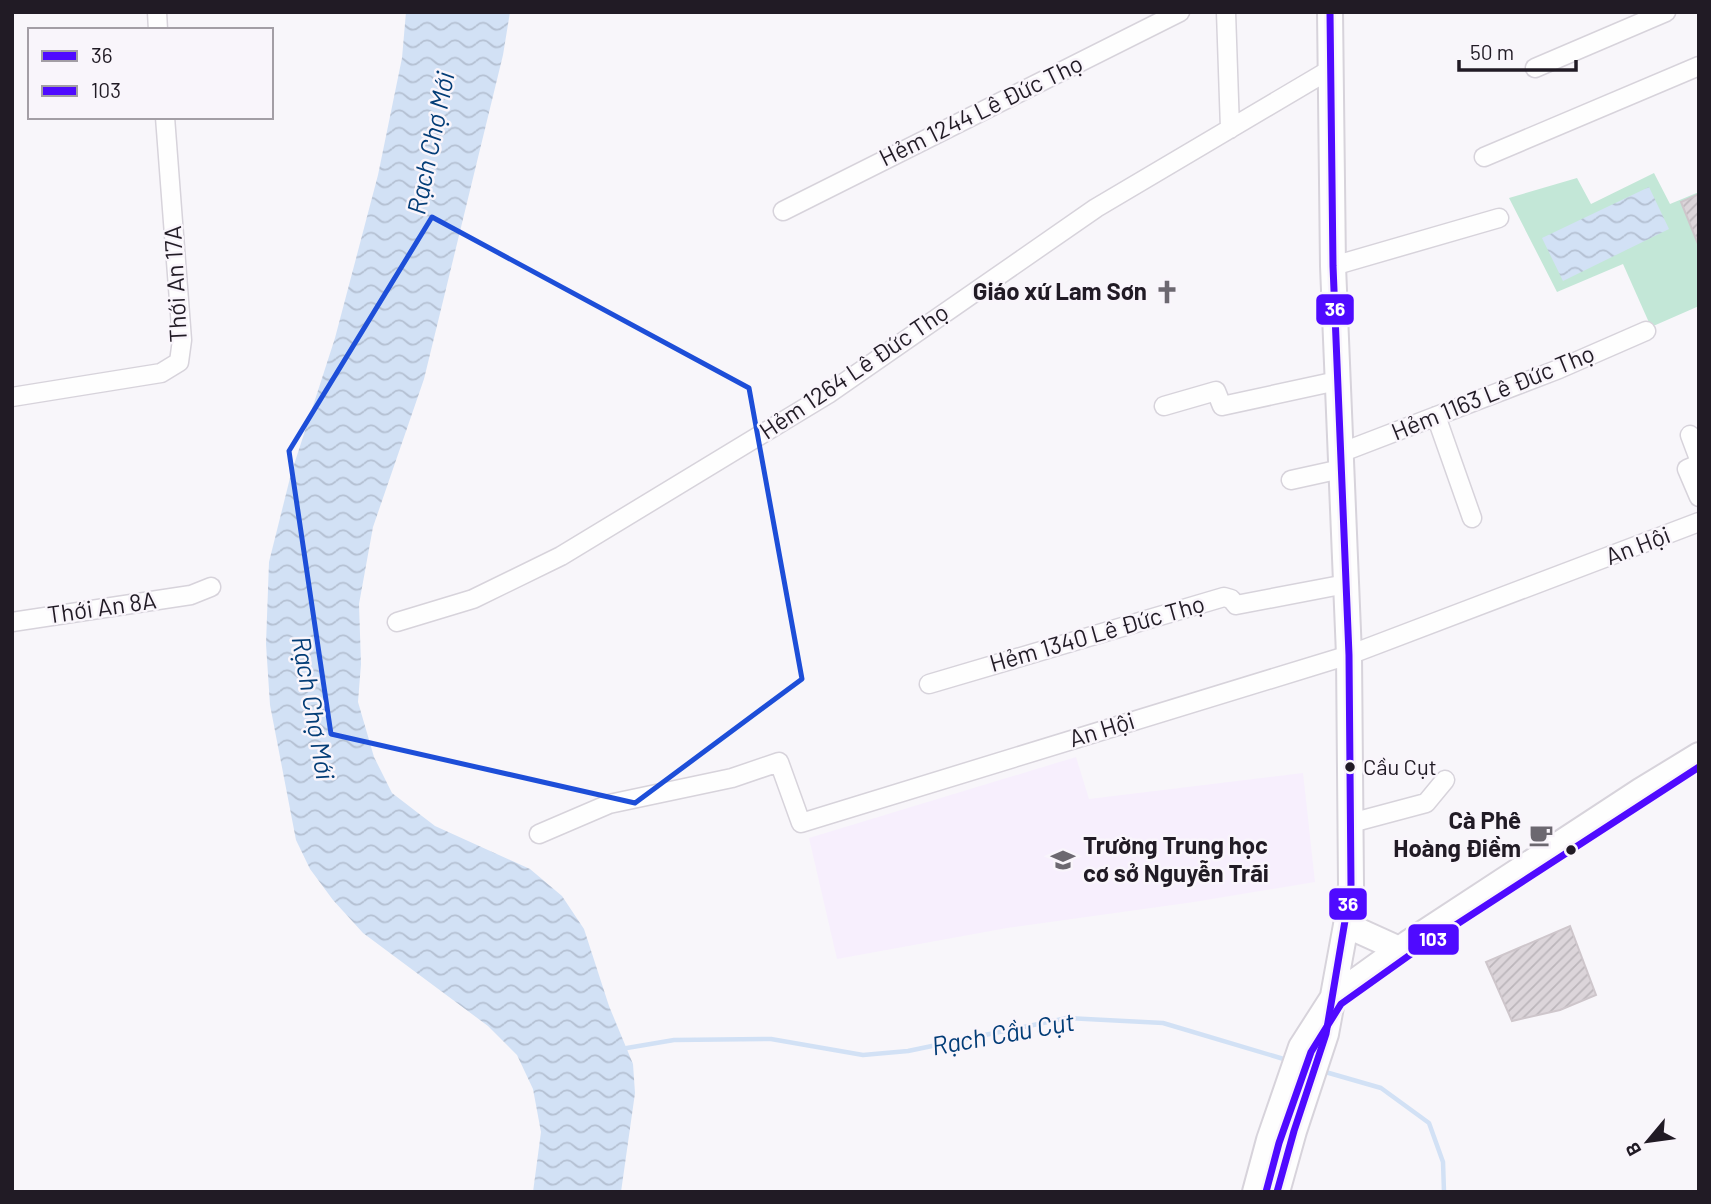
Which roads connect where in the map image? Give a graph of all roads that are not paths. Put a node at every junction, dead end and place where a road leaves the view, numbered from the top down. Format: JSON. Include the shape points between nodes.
{"nodes":[{"id":1,"x":1180,"y":12,"type":"edge"},
{"id":2,"x":1226,"y":12,"type":"edge"},
{"id":3,"x":1330,"y":12,"type":"edge"},
{"id":4,"x":1666,"y":12,"type":"edge"},
{"id":5,"x":1699,"y":66,"type":"edge"},
{"id":6,"x":1535,"y":68,"type":"dead end"},
{"id":7,"x":1331,"y":69,"type":"junction"},
{"id":8,"x":165,"y":119,"type":"edge"},
{"id":9,"x":1230,"y":129,"type":"junction"},
{"id":10,"x":1484,"y":157,"type":"dead end"},
{"id":11,"x":783,"y":211,"type":"dead end"},
{"id":12,"x":1499,"y":218,"type":"dead end"},
{"id":13,"x":1333,"y":266,"type":"junction"},
{"id":14,"x":1646,"y":331,"type":"dead end"},
{"id":15,"x":1337,"y":381,"type":"junction"},
{"id":16,"x":12,"y":397,"type":"edge"},
{"id":17,"x":1164,"y":406,"type":"dead end"},
{"id":18,"x":1436,"y":416,"type":"junction"},
{"id":19,"x":1690,"y":435,"type":"dead end"},
{"id":20,"x":1341,"y":461,"type":"junction"},
{"id":21,"x":1699,"y":461,"type":"edge"},
{"id":22,"x":1291,"y":480,"type":"dead end"},
{"id":23,"x":1699,"y":498,"type":"edge"},
{"id":24,"x":1472,"y":518,"type":"dead end"},
{"id":25,"x":1699,"y":522,"type":"edge"},
{"id":26,"x":1346,"y":584,"type":"junction"},
{"id":27,"x":211,"y":587,"type":"dead end"},
{"id":28,"x":12,"y":622,"type":"edge"},
{"id":29,"x":397,"y":622,"type":"dead end"},
{"id":30,"x":1349,"y":655,"type":"junction"},
{"id":31,"x":929,"y":684,"type":"dead end"},
{"id":32,"x":1699,"y":755,"type":"edge"},
{"id":33,"x":1445,"y":780,"type":"dead end"},
{"id":34,"x":1351,"y":823,"type":"junction"},
{"id":35,"x":539,"y":834,"type":"dead end"},
{"id":36,"x":1346,"y":925,"type":"junction"},
{"id":37,"x":1399,"y":949,"type":"junction"},
{"id":38,"x":1339,"y":964,"type":"junction"},
{"id":39,"x":1333,"y":997,"type":"junction"},
{"id":40,"x":1284,"y":1128,"type":"junction"},
{"id":41,"x":1255,"y":1192,"type":"edge"},
{"id":42,"x":1277,"y":1192,"type":"edge"}],
"edges":[{"from":1,"to":11,"type":"street","name":"Hẻm 1244 Lê Đức Thọ"},
{"from":2,"to":9,"type":"street"},
{"from":3,"to":7,"type":"main road"},
{"from":4,"to":6,"type":"street"},
{"from":5,"to":10,"type":"street"},
{"from":7,"to":9,"type":"street","name":"Hẻm 1264 Lê Đức Thọ"},
{"from":7,"to":13,"type":"main road"},
{"from":8,"to":16,"type":"street","name":"Thới An 17A","via":[[182,340],[179,362],[161,373]]},
{"from":9,"to":29,"type":"street","name":"Hẻm 1264 Lê Đức Thọ","via":[[1096,208],[828,394],[561,556],[473,599]]},
{"from":12,"to":13,"type":"street"},
{"from":13,"to":15,"type":"main road"},
{"from":14,"to":18,"type":"street","name":"Hẻm 1163 Lê Đức Thọ"},
{"from":15,"to":17,"type":"street","via":[[1222,406],[1216,391]]},
{"from":15,"to":20,"type":"main road"},
{"from":18,"to":20,"type":"street","name":"Hẻm 1163 Lê Đức Thọ"},
{"from":18,"to":24,"type":"street"},
{"from":19,"to":21,"type":"street"},
{"from":20,"to":22,"type":"street","name":"Hẻm 1163 Lê Đức Thọ"},
{"from":20,"to":26,"type":"main road"},
{"from":21,"to":23,"type":"street","via":[[1687,469]]},
{"from":25,"to":30,"type":"street","name":"An Hội"},
{"from":26,"to":30,"type":"main road"},
{"from":26,"to":31,"type":"street","name":"Hẻm 1340 Lê Đức Thọ","via":[[1236,605],[1224,597]]},
{"from":27,"to":28,"type":"street","name":"Thới An 8A","via":[[191,596]]},
{"from":30,"to":34,"type":"main road"},
{"from":30,"to":35,"type":"street","name":"An Hội","via":[[801,822],[779,761],[732,778],[609,804]]},
{"from":32,"to":37,"type":"main road"},
{"from":33,"to":34,"type":"street","via":[[1426,803]]},
{"from":34,"to":36,"type":"main road"},
{"from":36,"to":37,"type":"main road"},
{"from":36,"to":38,"type":"main road"},
{"from":37,"to":38,"type":"main road"},
{"from":37,"to":39,"type":"main road"},
{"from":38,"to":39,"type":"main road"},
{"from":39,"to":40,"type":"main road"},
{"from":40,"to":41,"type":"main road"},
{"from":40,"to":42,"type":"main road"}]}
